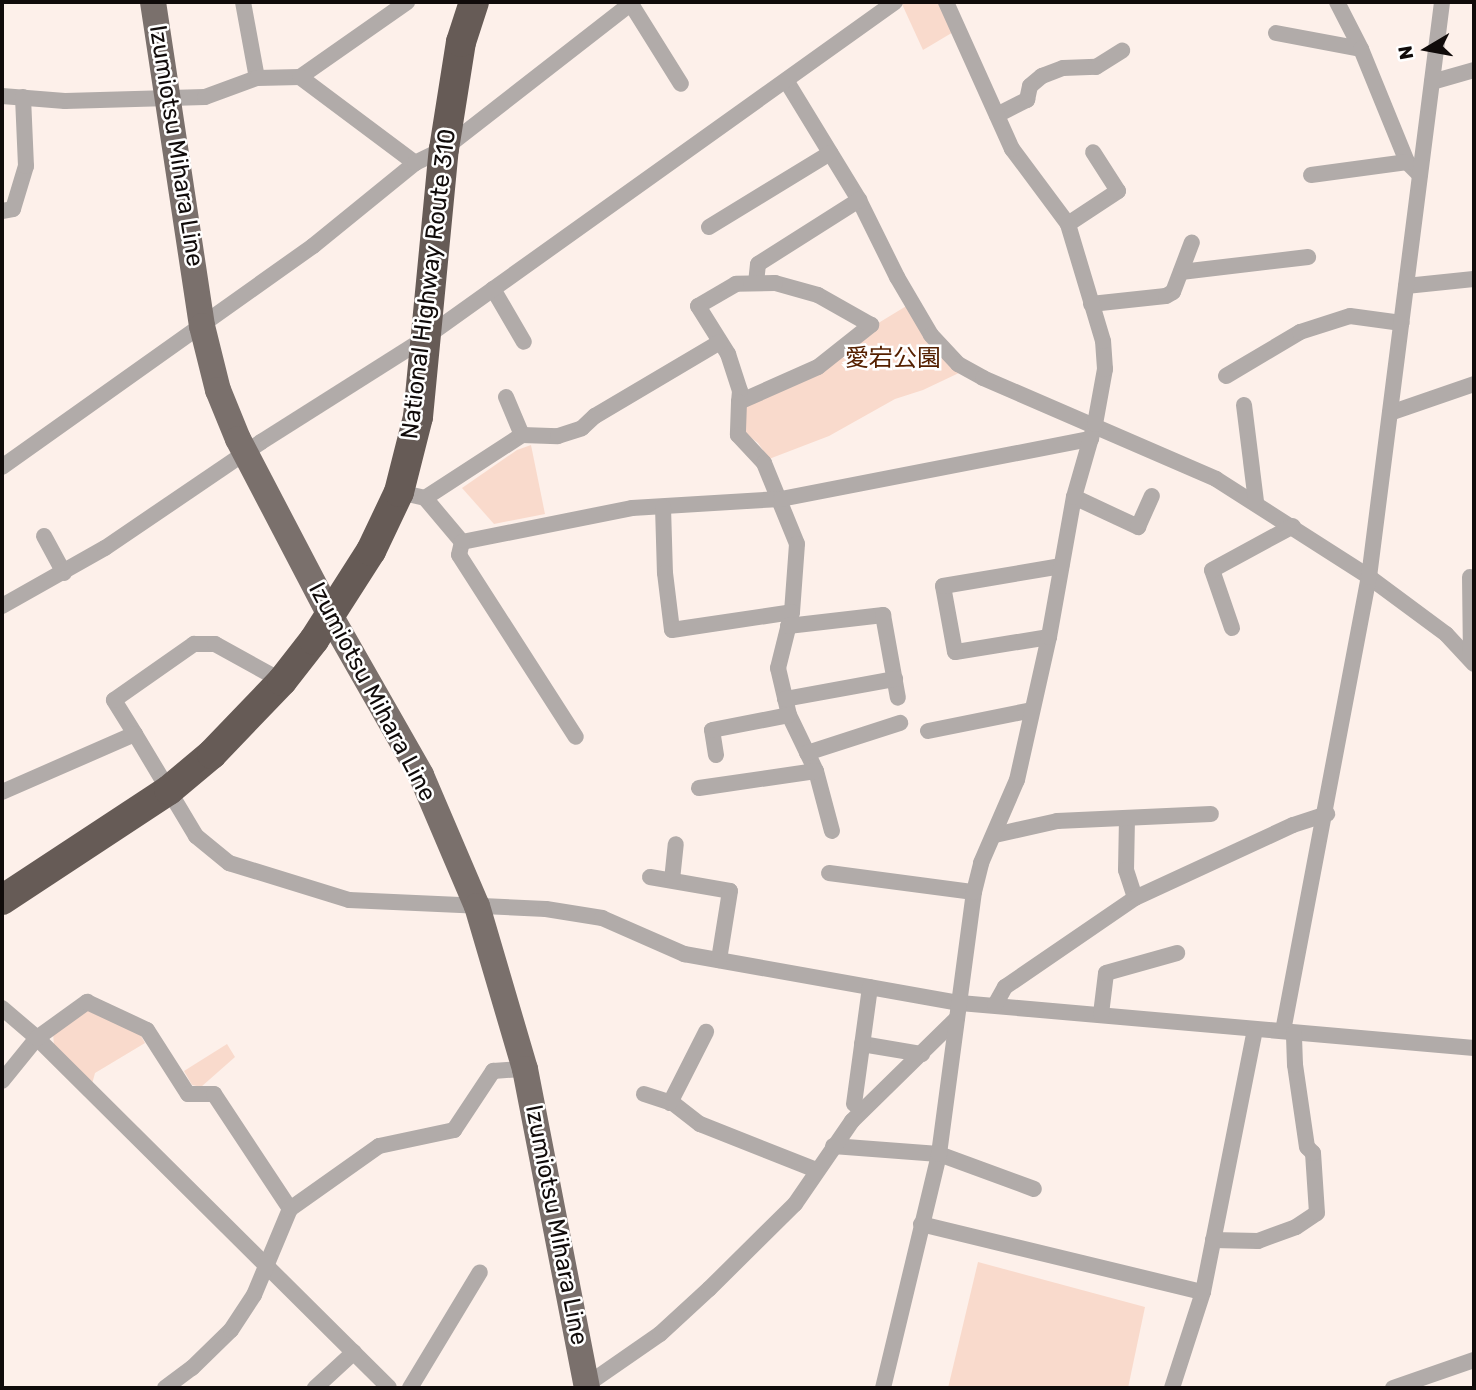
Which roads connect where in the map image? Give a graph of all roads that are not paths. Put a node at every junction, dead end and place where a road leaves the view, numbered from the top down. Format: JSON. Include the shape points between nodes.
{"nodes":[{"id":1,"x":153,"y":2,"type":"edge"},
{"id":2,"x":243,"y":2,"type":"edge"},
{"id":3,"x":407,"y":2,"type":"edge"},
{"id":4,"x":474,"y":2,"type":"edge"},
{"id":5,"x":895,"y":2,"type":"edge"},
{"id":6,"x":946,"y":2,"type":"edge"},
{"id":7,"x":1337,"y":2,"type":"edge"},
{"id":8,"x":1442,"y":2,"type":"edge"},
{"id":9,"x":632,"y":3,"type":"edge"},
{"id":10,"x":1276,"y":33,"type":"dead end"},
{"id":11,"x":1361,"y":49,"type":"junction"},
{"id":12,"x":1122,"y":51,"type":"dead end"},
{"id":13,"x":1474,"y":71,"type":"edge"},
{"id":14,"x":300,"y":77,"type":"junction"},
{"id":15,"x":257,"y":79,"type":"junction"},
{"id":16,"x":787,"y":82,"type":"junction"},
{"id":17,"x":1432,"y":82,"type":"junction"},
{"id":18,"x":681,"y":84,"type":"dead end"},
{"id":19,"x":2,"y":96,"type":"edge"},
{"id":20,"x":23,"y":97,"type":"junction"},
{"id":21,"x":169,"y":99,"type":"junction"},
{"id":22,"x":997,"y":115,"type":"junction"},
{"id":23,"x":444,"y":149,"type":"junction"},
{"id":24,"x":1093,"y":152,"type":"dead end"},
{"id":25,"x":830,"y":153,"type":"junction"},
{"id":26,"x":1407,"y":162,"type":"junction"},
{"id":27,"x":415,"y":163,"type":"junction"},
{"id":28,"x":1311,"y":175,"type":"dead end"},
{"id":29,"x":1420,"y":175,"type":"junction"},
{"id":30,"x":859,"y":200,"type":"junction"},
{"id":31,"x":2,"y":211,"type":"edge"},
{"id":32,"x":1068,"y":224,"type":"junction"},
{"id":33,"x":709,"y":227,"type":"dead end"},
{"id":34,"x":1192,"y":242,"type":"dead end"},
{"id":35,"x":1308,"y":257,"type":"dead end"},
{"id":36,"x":1181,"y":272,"type":"junction"},
{"id":37,"x":1474,"y":279,"type":"edge"},
{"id":38,"x":756,"y":283,"type":"junction"},
{"id":39,"x":1406,"y":286,"type":"junction"},
{"id":40,"x":493,"y":289,"type":"junction"},
{"id":41,"x":1091,"y":304,"type":"junction"},
{"id":42,"x":1402,"y":323,"type":"junction"},
{"id":43,"x":202,"y":326,"type":"junction"},
{"id":44,"x":424,"y":339,"type":"junction"},
{"id":45,"x":524,"y":342,"type":"dead end"},
{"id":46,"x":720,"y":342,"type":"junction"},
{"id":47,"x":1226,"y":376,"type":"dead end"},
{"id":48,"x":1474,"y":383,"type":"edge"},
{"id":49,"x":506,"y":397,"type":"dead end"},
{"id":50,"x":739,"y":402,"type":"junction"},
{"id":51,"x":1244,"y":405,"type":"dead end"},
{"id":52,"x":1390,"y":413,"type":"junction"},
{"id":53,"x":1093,"y":431,"type":"junction"},
{"id":54,"x":522,"y":435,"type":"junction"},
{"id":55,"x":246,"y":453,"type":"junction"},
{"id":56,"x":2,"y":467,"type":"edge"},
{"id":57,"x":412,"y":495,"type":"junction"},
{"id":58,"x":1152,"y":496,"type":"dead end"},
{"id":59,"x":1074,"y":497,"type":"junction"},
{"id":60,"x":781,"y":499,"type":"junction"},
{"id":61,"x":1256,"y":502,"type":"junction"},
{"id":62,"x":663,"y":507,"type":"junction"},
{"id":63,"x":1293,"y":526,"type":"junction"},
{"id":64,"x":44,"y":536,"type":"dead end"},
{"id":65,"x":462,"y":542,"type":"junction"},
{"id":66,"x":1061,"y":566,"type":"junction"},
{"id":67,"x":64,"y":573,"type":"junction"},
{"id":68,"x":1369,"y":577,"type":"junction"},
{"id":69,"x":1469,"y":577,"type":"dead end"},
{"id":70,"x":2,"y":606,"type":"edge"},
{"id":71,"x":331,"y":617,"type":"junction"},
{"id":72,"x":790,"y":619,"type":"junction"},
{"id":73,"x":1233,"y":628,"type":"dead end"},
{"id":74,"x":1049,"y":637,"type":"junction"},
{"id":75,"x":1473,"y":662,"type":"edge"},
{"id":76,"x":895,"y":679,"type":"junction"},
{"id":77,"x":282,"y":681,"type":"junction"},
{"id":78,"x":898,"y":698,"type":"dead end"},
{"id":79,"x":787,"y":707,"type":"junction"},
{"id":80,"x":1032,"y":710,"type":"junction"},
{"id":81,"x":900,"y":723,"type":"dead end"},
{"id":82,"x":928,"y":731,"type":"dead end"},
{"id":83,"x":135,"y":734,"type":"junction"},
{"id":84,"x":576,"y":737,"type":"dead end"},
{"id":85,"x":807,"y":753,"type":"junction"},
{"id":86,"x":716,"y":755,"type":"dead end"},
{"id":87,"x":816,"y":771,"type":"junction"},
{"id":88,"x":699,"y":788,"type":"dead end"},
{"id":89,"x":169,"y":790,"type":"junction"},
{"id":90,"x":2,"y":792,"type":"edge"},
{"id":91,"x":1211,"y":814,"type":"dead end"},
{"id":92,"x":1327,"y":814,"type":"junction"},
{"id":93,"x":1127,"y":818,"type":"junction"},
{"id":94,"x":832,"y":831,"type":"dead end"},
{"id":95,"x":995,"y":835,"type":"junction"},
{"id":96,"x":676,"y":844,"type":"dead end"},
{"id":97,"x":829,"y":873,"type":"dead end"},
{"id":98,"x":650,"y":877,"type":"dead end"},
{"id":99,"x":672,"y":880,"type":"junction"},
{"id":100,"x":974,"y":892,"type":"junction"},
{"id":101,"x":1135,"y":898,"type":"junction"},
{"id":102,"x":2,"y":900,"type":"edge"},
{"id":103,"x":477,"y":906,"type":"junction"},
{"id":104,"x":1177,"y":953,"type":"dead end"},
{"id":105,"x":719,"y":960,"type":"junction"},
{"id":106,"x":870,"y":987,"type":"junction"},
{"id":107,"x":995,"y":1005,"type":"junction"},
{"id":108,"x":2,"y":1008,"type":"edge"},
{"id":109,"x":958,"y":1011,"type":"junction"},
{"id":110,"x":1101,"y":1014,"type":"junction"},
{"id":111,"x":1255,"y":1028,"type":"junction"},
{"id":112,"x":706,"y":1032,"type":"dead end"},
{"id":113,"x":1289,"y":1032,"type":"junction"},
{"id":114,"x":37,"y":1038,"type":"junction"},
{"id":115,"x":862,"y":1044,"type":"junction"},
{"id":116,"x":1474,"y":1048,"type":"edge"},
{"id":117,"x":922,"y":1054,"type":"junction"},
{"id":118,"x":525,"y":1069,"type":"junction"},
{"id":119,"x":2,"y":1081,"type":"edge"},
{"id":120,"x":644,"y":1094,"type":"dead end"},
{"id":121,"x":670,"y":1102,"type":"junction"},
{"id":122,"x":854,"y":1104,"type":"dead end"},
{"id":123,"x":832,"y":1146,"type":"junction"},
{"id":124,"x":939,"y":1154,"type":"junction"},
{"id":125,"x":816,"y":1170,"type":"junction"},
{"id":126,"x":1034,"y":1189,"type":"dead end"},
{"id":127,"x":290,"y":1209,"type":"junction"},
{"id":128,"x":921,"y":1224,"type":"junction"},
{"id":129,"x":1213,"y":1240,"type":"junction"},
{"id":130,"x":267,"y":1266,"type":"junction"},
{"id":131,"x":480,"y":1272,"type":"dead end"},
{"id":132,"x":1203,"y":1292,"type":"junction"},
{"id":133,"x":354,"y":1352,"type":"junction"},
{"id":134,"x":1474,"y":1360,"type":"edge"},
{"id":135,"x":586,"y":1387,"type":"edge"},
{"id":136,"x":165,"y":1388,"type":"edge"},
{"id":137,"x":315,"y":1388,"type":"edge"},
{"id":138,"x":389,"y":1388,"type":"edge"},
{"id":139,"x":410,"y":1388,"type":"edge"},
{"id":140,"x":883,"y":1388,"type":"edge"},
{"id":141,"x":1172,"y":1388,"type":"edge"},
{"id":142,"x":1393,"y":1388,"type":"edge"}],
"edges":[{"from":1,"to":21,"type":"main road","name":"Izumiotsu Mihara Line"},
{"from":2,"to":15,"type":"street"},
{"from":3,"to":14,"type":"street"},
{"from":4,"to":23,"type":"highway","name":"National Highway Route 310","via":[[461,42]]},
{"from":5,"to":16,"type":"street"},
{"from":6,"to":22,"type":"street"},
{"from":7,"to":11,"type":"street"},
{"from":8,"to":17,"type":"street"},
{"from":9,"to":18,"type":"street"},
{"from":9,"to":23,"type":"street"},
{"from":10,"to":11,"type":"street"},
{"from":11,"to":26,"type":"street"},
{"from":12,"to":22,"type":"street","via":[[1096,67],[1063,68],[1042,76],[1030,86],[1027,100]]},
{"from":13,"to":17,"type":"street"},
{"from":14,"to":15,"type":"street"},
{"from":14,"to":27,"type":"street"},
{"from":15,"to":21,"type":"street","via":[[205,97]]},
{"from":16,"to":25,"type":"street"},
{"from":16,"to":40,"type":"street"},
{"from":17,"to":29,"type":"street"},
{"from":19,"to":20,"type":"street"},
{"from":20,"to":21,"type":"street"},
{"from":20,"to":31,"type":"street","via":[[26,166],[13,209]]},
{"from":21,"to":43,"type":"main road","name":"Izumiotsu Mihara Line"},
{"from":22,"to":32,"type":"street","via":[[1012,149]]},
{"from":23,"to":27,"type":"street"},
{"from":23,"to":44,"type":"highway","name":"National Highway Route 310"},
{"from":24,"to":32,"type":"street","via":[[1118,191]]},
{"from":25,"to":30,"type":"street"},
{"from":25,"to":33,"type":"street"},
{"from":26,"to":28,"type":"street"},
{"from":26,"to":29,"type":"street"},
{"from":27,"to":43,"type":"street","via":[[313,246]]},
{"from":29,"to":39,"type":"street"},
{"from":30,"to":38,"type":"street","via":[[758,264]]},
{"from":30,"to":53,"type":"street","via":[[931,335],[958,364]]},
{"from":32,"to":41,"type":"street"},
{"from":34,"to":36,"type":"street"},
{"from":35,"to":36,"type":"street"},
{"from":36,"to":41,"type":"street","via":[[1173,292],[1166,296]]},
{"from":37,"to":39,"type":"street"},
{"from":38,"to":46,"type":"street","via":[[736,284],[698,306]]},
{"from":38,"to":50,"type":"street","via":[[775,283],[818,295],[871,325],[818,367]]},
{"from":39,"to":42,"type":"street"},
{"from":40,"to":44,"type":"street"},
{"from":40,"to":45,"type":"street"},
{"from":41,"to":53,"type":"street","via":[[1105,369]]},
{"from":42,"to":47,"type":"street","via":[[1350,316],[1300,332]]},
{"from":42,"to":52,"type":"street"},
{"from":43,"to":55,"type":"main road","name":"Izumiotsu Mihara Line","via":[[218,390]]},
{"from":43,"to":56,"type":"street"},
{"from":44,"to":55,"type":"street"},
{"from":44,"to":57,"type":"highway","name":"National Highway Route 310"},
{"from":46,"to":50,"type":"street","via":[[740,391]]},
{"from":46,"to":54,"type":"street","via":[[582,428],[558,436]]},
{"from":48,"to":52,"type":"street"},
{"from":49,"to":54,"type":"street"},
{"from":50,"to":60,"type":"street","via":[[737,435],[764,463]]},
{"from":51,"to":61,"type":"street"},
{"from":52,"to":68,"type":"street"},
{"from":53,"to":59,"type":"street"},
{"from":53,"to":60,"type":"street"},
{"from":53,"to":61,"type":"street","via":[[1216,478]]},
{"from":54,"to":57,"type":"street"},
{"from":55,"to":67,"type":"street"},
{"from":55,"to":71,"type":"main road","name":"Izumiotsu Mihara Line"},
{"from":57,"to":65,"type":"street"},
{"from":57,"to":71,"type":"highway","name":"National Highway Route 310"},
{"from":58,"to":59,"type":"street","via":[[1139,527]]},
{"from":59,"to":66,"type":"street"},
{"from":60,"to":62,"type":"street"},
{"from":60,"to":72,"type":"street","via":[[797,544]]},
{"from":61,"to":63,"type":"street"},
{"from":62,"to":65,"type":"street","via":[[632,508]]},
{"from":62,"to":72,"type":"street","via":[[672,630]]},
{"from":63,"to":68,"type":"street"},
{"from":63,"to":73,"type":"street","via":[[1212,570]]},
{"from":64,"to":67,"type":"street"},
{"from":65,"to":84,"type":"street","via":[[459,555]]},
{"from":66,"to":74,"type":"street"},
{"from":66,"to":74,"type":"street","via":[[943,586],[955,652]]},
{"from":67,"to":70,"type":"street"},
{"from":68,"to":75,"type":"street","via":[[1446,634]]},
{"from":68,"to":92,"type":"street"},
{"from":69,"to":75,"type":"street"},
{"from":71,"to":77,"type":"highway","name":"National Highway Route 310"},
{"from":71,"to":103,"type":"main road","name":"Izumiotsu Mihara Line","via":[[421,775]]},
{"from":72,"to":76,"type":"street","via":[[883,615]]},
{"from":72,"to":79,"type":"street","via":[[778,668]]},
{"from":74,"to":80,"type":"street"},
{"from":76,"to":78,"type":"street"},
{"from":76,"to":79,"type":"street"},
{"from":77,"to":83,"type":"street","via":[[215,644],[194,644],[114,700]]},
{"from":77,"to":89,"type":"highway","name":"National Highway Route 310","via":[[212,754]]},
{"from":79,"to":85,"type":"street"},
{"from":79,"to":86,"type":"street","via":[[712,730]]},
{"from":80,"to":82,"type":"street"},
{"from":80,"to":95,"type":"street","via":[[1017,780]]},
{"from":81,"to":85,"type":"street"},
{"from":83,"to":89,"type":"street"},
{"from":83,"to":90,"type":"street"},
{"from":85,"to":87,"type":"street"},
{"from":87,"to":88,"type":"street"},
{"from":87,"to":94,"type":"street"},
{"from":89,"to":102,"type":"highway","name":"National Highway Route 310"},
{"from":89,"to":103,"type":"street","via":[[196,835],[229,863],[348,900]]},
{"from":91,"to":93,"type":"street"},
{"from":92,"to":101,"type":"street","via":[[1293,825]]},
{"from":92,"to":113,"type":"street"},
{"from":93,"to":95,"type":"street","via":[[1057,821]]},
{"from":93,"to":101,"type":"street","via":[[1126,870]]},
{"from":95,"to":100,"type":"street"},
{"from":96,"to":99,"type":"street"},
{"from":97,"to":100,"type":"street"},
{"from":98,"to":99,"type":"street"},
{"from":99,"to":105,"type":"street","via":[[730,891]]},
{"from":100,"to":109,"type":"street"},
{"from":101,"to":107,"type":"street","via":[[1005,987]]},
{"from":103,"to":105,"type":"street","via":[[546,909],[602,918],[684,954]]},
{"from":103,"to":118,"type":"main road","name":"Izumiotsu Mihara Line"},
{"from":104,"to":110,"type":"street","via":[[1106,972]]},
{"from":105,"to":106,"type":"street"},
{"from":106,"to":109,"type":"street"},
{"from":106,"to":115,"type":"street"},
{"from":107,"to":109,"type":"street"},
{"from":107,"to":110,"type":"street"},
{"from":108,"to":114,"type":"street"},
{"from":109,"to":117,"type":"street"},
{"from":109,"to":124,"type":"street"},
{"from":110,"to":111,"type":"street"},
{"from":111,"to":113,"type":"street"},
{"from":111,"to":129,"type":"street"},
{"from":112,"to":121,"type":"street"},
{"from":113,"to":116,"type":"street"},
{"from":113,"to":129,"type":"street","via":[[1307,1147],[1313,1153],[1317,1213],[1296,1227],[1258,1241]]},
{"from":114,"to":119,"type":"street"},
{"from":114,"to":127,"type":"street","via":[[87,1002],[147,1031],[188,1094],[214,1094]]},
{"from":114,"to":130,"type":"street"},
{"from":115,"to":117,"type":"street"},
{"from":115,"to":122,"type":"street"},
{"from":117,"to":123,"type":"street"},
{"from":118,"to":127,"type":"street","via":[[493,1071],[454,1130],[379,1146]]},
{"from":118,"to":135,"type":"main road","name":"Izumiotsu Mihara Line"},
{"from":120,"to":121,"type":"street"},
{"from":121,"to":125,"type":"street","via":[[700,1124]]},
{"from":123,"to":124,"type":"street"},
{"from":123,"to":125,"type":"street"},
{"from":124,"to":126,"type":"street"},
{"from":124,"to":128,"type":"street"},
{"from":125,"to":135,"type":"street","via":[[795,1203],[709,1289],[660,1334]]},
{"from":127,"to":130,"type":"street"},
{"from":128,"to":132,"type":"street"},
{"from":128,"to":140,"type":"street"},
{"from":129,"to":132,"type":"street"},
{"from":130,"to":133,"type":"street"},
{"from":130,"to":136,"type":"street","via":[[231,1330]]},
{"from":131,"to":139,"type":"street"},
{"from":132,"to":141,"type":"street"},
{"from":133,"to":137,"type":"street"},
{"from":133,"to":138,"type":"street"},
{"from":134,"to":142,"type":"street"}]}
